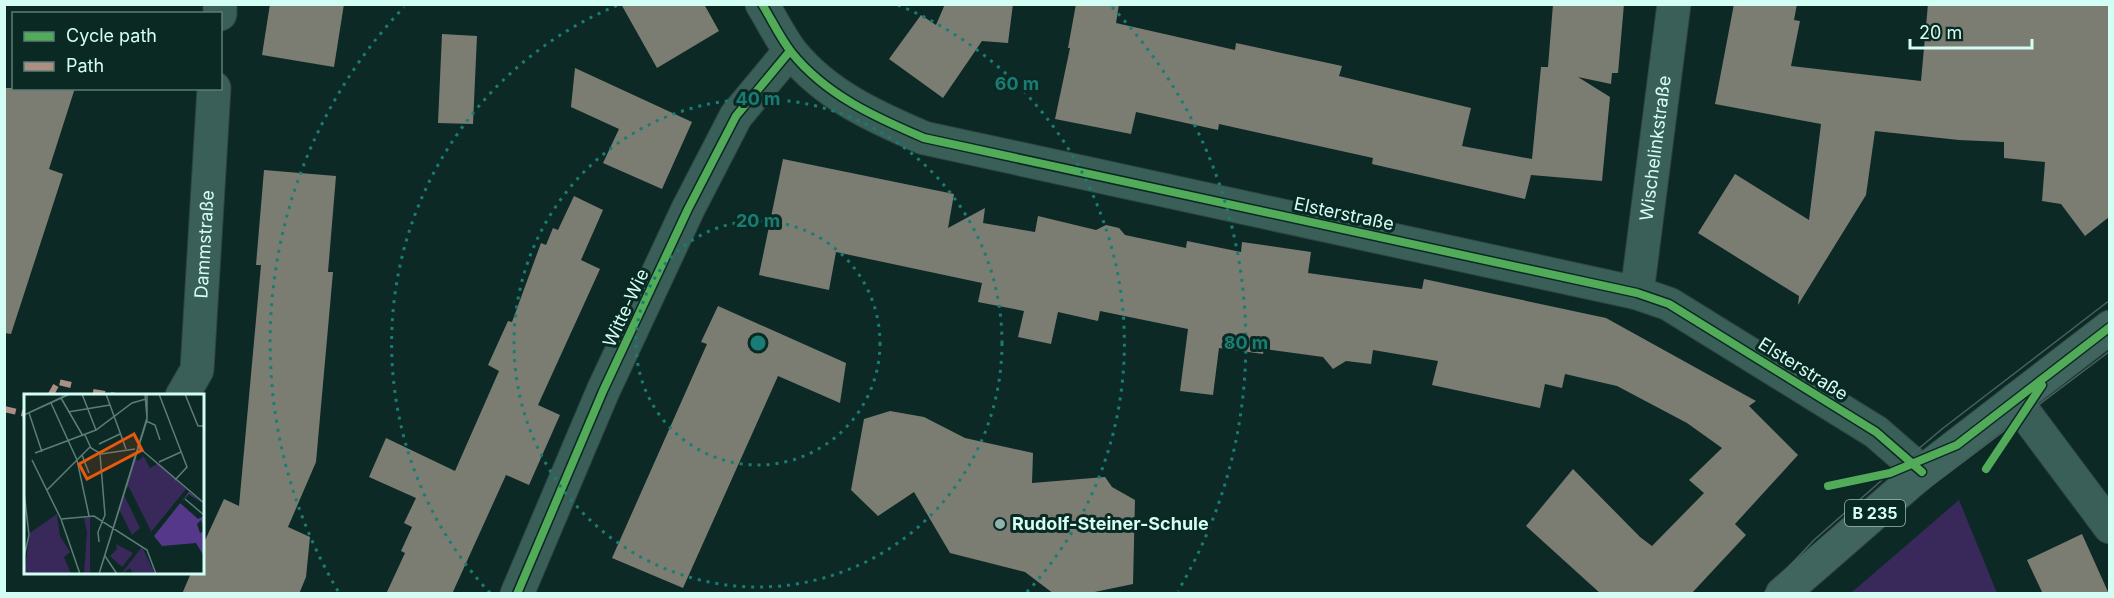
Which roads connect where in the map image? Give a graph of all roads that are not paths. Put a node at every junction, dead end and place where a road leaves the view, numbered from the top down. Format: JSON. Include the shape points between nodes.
{"nodes":[{"id":1,"x":762,"y":4,"type":"edge"},
{"id":2,"x":1674,"y":4,"type":"edge"},
{"id":3,"x":790,"y":51,"type":"junction"},
{"id":4,"x":214,"y":90,"type":"edge"},
{"id":5,"x":1637,"y":293,"type":"junction"},
{"id":6,"x":2109,"y":327,"type":"edge"},
{"id":7,"x":183,"y":394,"type":"edge"},
{"id":8,"x":2015,"y":400,"type":"junction"},
{"id":9,"x":1922,"y":472,"type":"junction"},
{"id":10,"x":2109,"y":527,"type":"edge"},
{"id":11,"x":517,"y":594,"type":"edge"},
{"id":12,"x":1782,"y":594,"type":"edge"}],
"edges":[{"from":1,"to":3,"type":"street","name":"Elsterstraße"},
{"from":2,"to":5,"type":"street","name":"Wischelinkstraße"},
{"from":3,"to":5,"type":"street","name":"Elsterstraße","via":[[836,93],[876,117],[924,138]]},
{"from":3,"to":11,"type":"street","name":"Witte-Wie","via":[[736,116],[688,209],[603,391]]},
{"from":4,"to":7,"type":"street","name":"Dammstraße","via":[[197,370]]},
{"from":5,"to":9,"type":"street","name":"Elsterstraße","via":[[1669,304],[1866,426]]},
{"from":6,"to":8,"type":"main road","number":"B 235"},
{"from":8,"to":9,"type":"main road","number":"B 235"},
{"from":8,"to":10,"type":"street"},
{"from":9,"to":12,"type":"main road","number":"B 235"}]}
